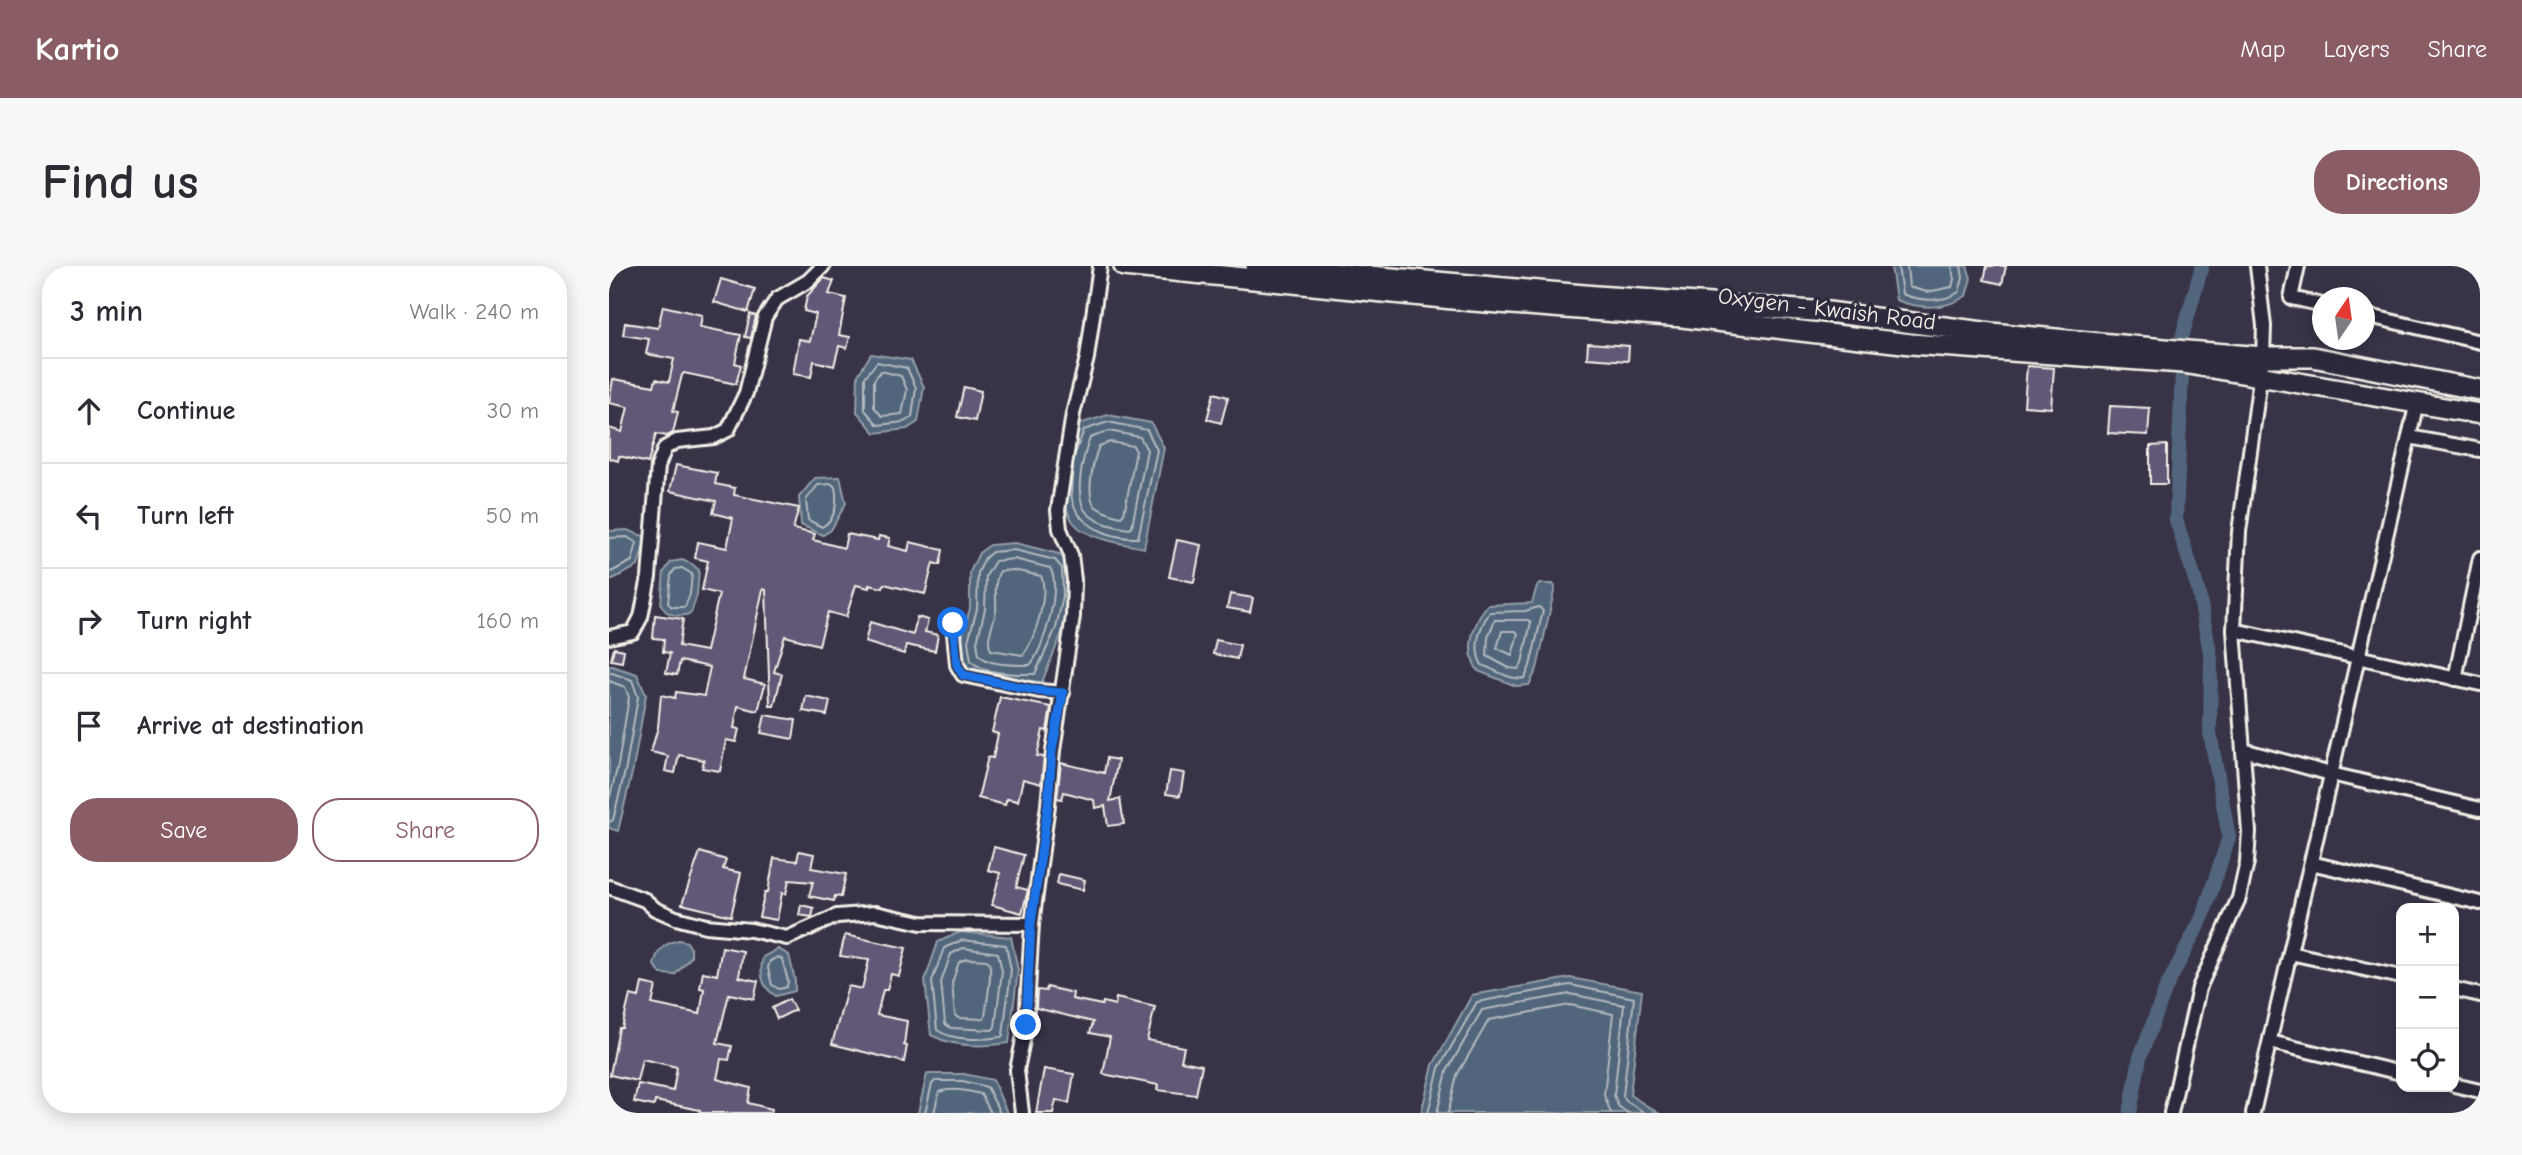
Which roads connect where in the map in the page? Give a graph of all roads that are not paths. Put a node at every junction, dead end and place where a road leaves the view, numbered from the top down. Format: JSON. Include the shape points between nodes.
{"nodes":[{"id":1,"x":823,"y":266,"type":"edge"},
{"id":2,"x":1100,"y":266,"type":"edge"},
{"id":3,"x":1124,"y":266,"type":"edge"},
{"id":4,"x":1256,"y":266,"type":"edge"},
{"id":5,"x":2257,"y":266,"type":"edge"},
{"id":6,"x":2298,"y":266,"type":"edge"},
{"id":7,"x":2312,"y":303,"type":"edge"},
{"id":8,"x":2375,"y":318,"type":"edge"},
{"id":9,"x":2480,"y":342,"type":"edge"},
{"id":10,"x":2262,"y":366,"type":"junction"},
{"id":11,"x":2480,"y":390,"type":"edge"},
{"id":12,"x":2417,"y":402,"type":"junction"},
{"id":13,"x":2480,"y":414,"type":"edge"},
{"id":14,"x":2409,"y":437,"type":"junction"},
{"id":15,"x":2480,"y":450,"type":"edge"},
{"id":16,"x":2480,"y":558,"type":"edge"},
{"id":17,"x":953,"y":623,"type":"dead end"},
{"id":18,"x":2234,"y":630,"type":"junction"},
{"id":19,"x":609,"y":637,"type":"edge"},
{"id":20,"x":2358,"y":657,"type":"junction"},
{"id":21,"x":2455,"y":679,"type":"junction"},
{"id":22,"x":2480,"y":684,"type":"edge"},
{"id":23,"x":1063,"y":693,"type":"junction"},
{"id":24,"x":2243,"y":750,"type":"junction"},
{"id":25,"x":2331,"y":774,"type":"junction"},
{"id":26,"x":2480,"y":809,"type":"edge"},
{"id":27,"x":2311,"y":863,"type":"junction"},
{"id":28,"x":609,"y":887,"type":"edge"},
{"id":29,"x":2480,"y":903,"type":"edge"},
{"id":30,"x":1031,"y":924,"type":"junction"},
{"id":31,"x":2290,"y":953,"type":"junction"},
{"id":32,"x":2396,"y":976,"type":"edge"},
{"id":33,"x":2459,"y":990,"type":"edge"},
{"id":34,"x":2480,"y":995,"type":"edge"},
{"id":35,"x":2270,"y":1042,"type":"junction"},
{"id":36,"x":2396,"y":1072,"type":"edge"},
{"id":37,"x":2459,"y":1085,"type":"edge"},
{"id":38,"x":2480,"y":1091,"type":"edge"},
{"id":39,"x":1022,"y":1113,"type":"edge"},
{"id":40,"x":2171,"y":1113,"type":"edge"},
{"id":41,"x":2253,"y":1113,"type":"edge"}],
"edges":[{"from":1,"to":19,"type":"street","via":[[777,299],[765,317],[746,393],[728,430],[665,448],[658,466],[641,617],[633,632]]},
{"from":2,"to":23,"type":"street","via":[[1058,510],[1074,580]]},
{"from":3,"to":10,"type":"main road","name":"Oxygen - Kwaish Road","via":[[1682,317],[1911,345]]},
{"from":4,"to":10,"type":"main road","name":"Oxygen - Kwaish Road","via":[[1828,312]]},
{"from":5,"to":10,"type":"street","via":[[2264,326]]},
{"from":6,"to":7,"type":"street","via":[[2291,298]]},
{"from":8,"to":9,"type":"street"},
{"from":10,"to":11,"type":"main road","name":"Oxygen - Kwaish Road","via":[[2313,357]]},
{"from":10,"to":12,"type":"main road","name":"Oxygen - Kwaish Road"},
{"from":10,"to":18,"type":"street","via":[[2239,532]]},
{"from":12,"to":13,"type":"main road","name":"Oxygen - Kwaish Road"},
{"from":12,"to":14,"type":"street"},
{"from":14,"to":15,"type":"street"},
{"from":14,"to":20,"type":"street"},
{"from":16,"to":21,"type":"street"},
{"from":17,"to":23,"type":"street","via":[[957,665],[963,675]]},
{"from":18,"to":20,"type":"street"},
{"from":18,"to":24,"type":"street"},
{"from":20,"to":21,"type":"street"},
{"from":20,"to":25,"type":"street"},
{"from":21,"to":22,"type":"street"},
{"from":23,"to":30,"type":"street"},
{"from":24,"to":25,"type":"street"},
{"from":24,"to":40,"type":"street","via":[[2247,862],[2239,898],[2199,988]]},
{"from":25,"to":26,"type":"street"},
{"from":25,"to":27,"type":"street"},
{"from":27,"to":29,"type":"street"},
{"from":27,"to":31,"type":"street"},
{"from":28,"to":30,"type":"street","via":[[676,918],[787,938],[837,916],[875,913],[921,923]]},
{"from":30,"to":39,"type":"street","via":[[1026,1025],[1017,1070]]},
{"from":31,"to":32,"type":"street"},
{"from":31,"to":35,"type":"street"},
{"from":33,"to":34,"type":"street"},
{"from":35,"to":36,"type":"street"},
{"from":35,"to":41,"type":"street"},
{"from":37,"to":38,"type":"street"}]}
